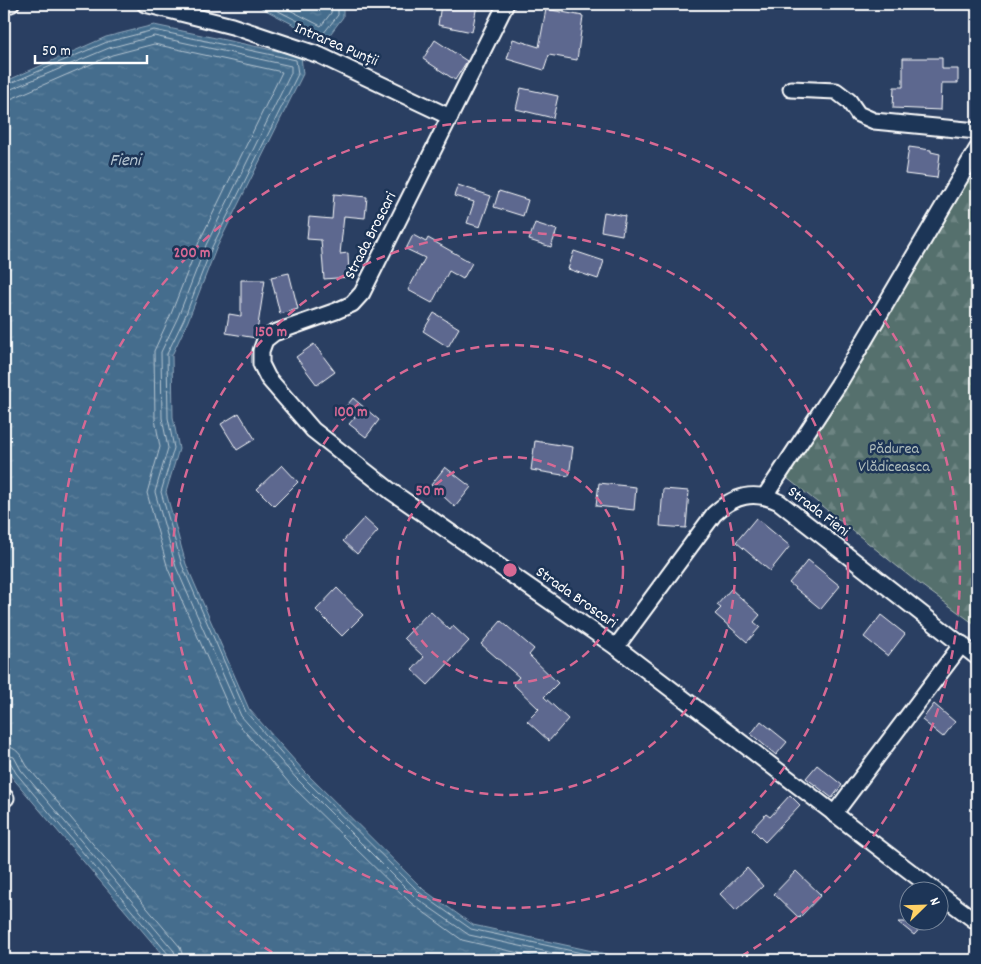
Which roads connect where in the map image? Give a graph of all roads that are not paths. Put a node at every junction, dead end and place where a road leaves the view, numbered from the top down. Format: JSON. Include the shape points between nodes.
{"nodes":[{"id":1,"x":11,"y":4,"type":"edge"},
{"id":2,"x":145,"y":4,"type":"edge"},
{"id":3,"x":506,"y":4,"type":"edge"},
{"id":4,"x":4,"y":5,"type":"edge"},
{"id":5,"x":791,"y":89,"type":"dead end"},
{"id":6,"x":450,"y":117,"type":"junction"},
{"id":7,"x":977,"y":131,"type":"edge"},
{"id":8,"x":977,"y":149,"type":"edge"},
{"id":9,"x":765,"y":496,"type":"junction"},
{"id":10,"x":962,"y":644,"type":"junction"},
{"id":11,"x":616,"y":647,"type":"junction"},
{"id":12,"x":977,"y":657,"type":"edge"},
{"id":13,"x":834,"y":814,"type":"junction"},
{"id":14,"x":925,"y":882,"type":"edge"},
{"id":15,"x":948,"y":900,"type":"edge"},
{"id":16,"x":977,"y":922,"type":"edge"}],
"edges":[{"from":1,"to":4,"type":"street"},
{"from":2,"to":6,"type":"street","name":"Intrarea Punții","via":[[232,26],[319,55]]},
{"from":3,"to":6,"type":"street","name":"Strada Broscari"},
{"from":5,"to":7,"type":"street","via":[[836,91],[849,100],[858,114],[874,121]]},
{"from":6,"to":11,"type":"street","name":"Strada Broscari","via":[[362,293],[352,304],[274,333],[265,340],[261,364],[289,404],[320,436],[392,492]]},
{"from":8,"to":9,"type":"street","via":[[838,385]]},
{"from":9,"to":10,"type":"street","name":"Strada Fieni","via":[[779,502]]},
{"from":9,"to":11,"type":"street","name":"Strada Fieni","via":[[742,496],[723,505]]},
{"from":10,"to":12,"type":"street","name":"Strada Fieni"},
{"from":10,"to":13,"type":"street"},
{"from":11,"to":13,"type":"street","name":"Strada Broscari"},
{"from":13,"to":14,"type":"street","name":"Strada Broscari"},
{"from":15,"to":16,"type":"street","name":"Strada Broscari"}]}
